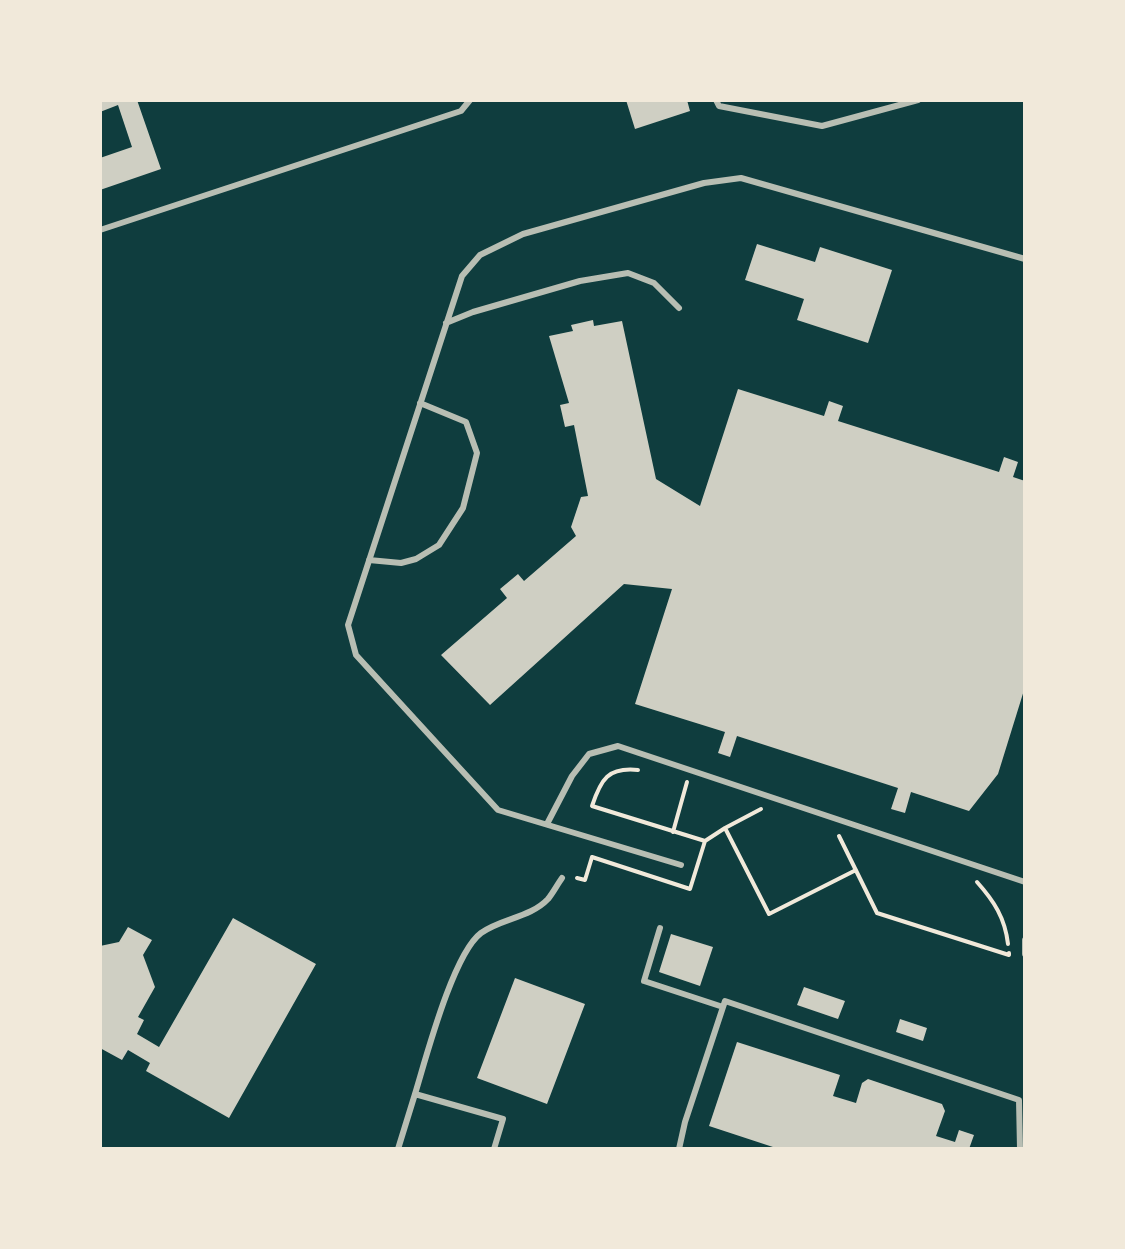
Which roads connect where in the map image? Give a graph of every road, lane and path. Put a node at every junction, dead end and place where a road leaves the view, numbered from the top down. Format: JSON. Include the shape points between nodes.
{"nodes":[{"id":1,"x":470,"y":100,"type":"edge"},
{"id":2,"x":716,"y":100,"type":"edge"},
{"id":3,"x":918,"y":100,"type":"edge"},
{"id":4,"x":100,"y":230,"type":"edge"},
{"id":5,"x":1025,"y":259,"type":"edge"},
{"id":6,"x":679,"y":308,"type":"dead end"},
{"id":7,"x":446,"y":323,"type":"junction"},
{"id":8,"x":420,"y":403,"type":"junction"},
{"id":9,"x":369,"y":560,"type":"junction"},
{"id":10,"x":692,"y":772,"type":"junction"},
{"id":11,"x":649,"y":774,"type":"dead end"},
{"id":12,"x":673,"y":782,"type":"dead end"},
{"id":13,"x":686,"y":786,"type":"junction"},
{"id":14,"x":746,"y":805,"type":"dead end"},
{"id":15,"x":547,"y":824,"type":"junction"},
{"id":16,"x":725,"y":828,"type":"junction"},
{"id":17,"x":673,"y":832,"type":"junction"},
{"id":18,"x":849,"y":836,"type":"dead end"},
{"id":19,"x":705,"y":841,"type":"junction"},
{"id":20,"x":681,"y":865,"type":"dead end"},
{"id":21,"x":856,"y":870,"type":"junction"},
{"id":22,"x":571,"y":877,"type":"dead end"},
{"id":23,"x":967,"y":877,"type":"dead end"},
{"id":24,"x":562,"y":878,"type":"dead end"},
{"id":25,"x":1025,"y":882,"type":"edge"},
{"id":26,"x":660,"y":928,"type":"dead end"},
{"id":27,"x":1025,"y":940,"type":"edge"},
{"id":28,"x":1025,"y":954,"type":"edge"},
{"id":29,"x":723,"y":1007,"type":"junction"},
{"id":30,"x":415,"y":1094,"type":"junction"},
{"id":31,"x":398,"y":1149,"type":"edge"},
{"id":32,"x":494,"y":1149,"type":"edge"},
{"id":33,"x":679,"y":1149,"type":"edge"},
{"id":34,"x":1020,"y":1149,"type":"edge"}],
"edges":[{"from":1,"to":4,"type":"lane","via":[[461,111]]},
{"from":2,"to":3,"type":"lane","via":[[719,106],[822,126]]},
{"from":5,"to":7,"type":"lane","via":[[741,178],[704,183],[523,234],[480,255],[462,276]]},
{"from":6,"to":7,"type":"lane","via":[[654,283],[628,273],[580,281]]},
{"from":7,"to":8,"type":"lane"},
{"from":8,"to":9,"type":"lane"},
{"from":8,"to":9,"type":"lane","via":[[466,422],[477,453],[463,508],[439,545],[416,559]]},
{"from":9,"to":15,"type":"lane","via":[[348,625],[356,655],[498,810]]},
{"from":10,"to":13,"type":"path"},
{"from":10,"to":15,"type":"lane","via":[[618,746],[589,754]]},
{"from":10,"to":25,"type":"lane"},
{"from":11,"to":17,"type":"path","via":[[618,770],[600,782],[592,806]]},
{"from":12,"to":13,"type":"path"},
{"from":13,"to":17,"type":"path"},
{"from":14,"to":16,"type":"path","via":[[761,809]]},
{"from":15,"to":20,"type":"lane"},
{"from":16,"to":19,"type":"path"},
{"from":16,"to":21,"type":"path","via":[[769,914]]},
{"from":17,"to":19,"type":"path"},
{"from":18,"to":21,"type":"path","via":[[837,831]]},
{"from":19,"to":22,"type":"path","via":[[690,889],[592,857],[585,880]]},
{"from":21,"to":23,"type":"path","via":[[877,913],[1009,955],[996,903]]},
{"from":24,"to":30,"type":"lane","via":[[533,911],[479,935],[464,957]]},
{"from":26,"to":29,"type":"lane","via":[[644,981]]},
{"from":27,"to":28,"type":"lane"},
{"from":29,"to":33,"type":"lane"},
{"from":29,"to":34,"type":"lane","via":[[725,1001],[1019,1100]]},
{"from":30,"to":31,"type":"lane"},
{"from":30,"to":32,"type":"lane","via":[[503,1119]]}]}
